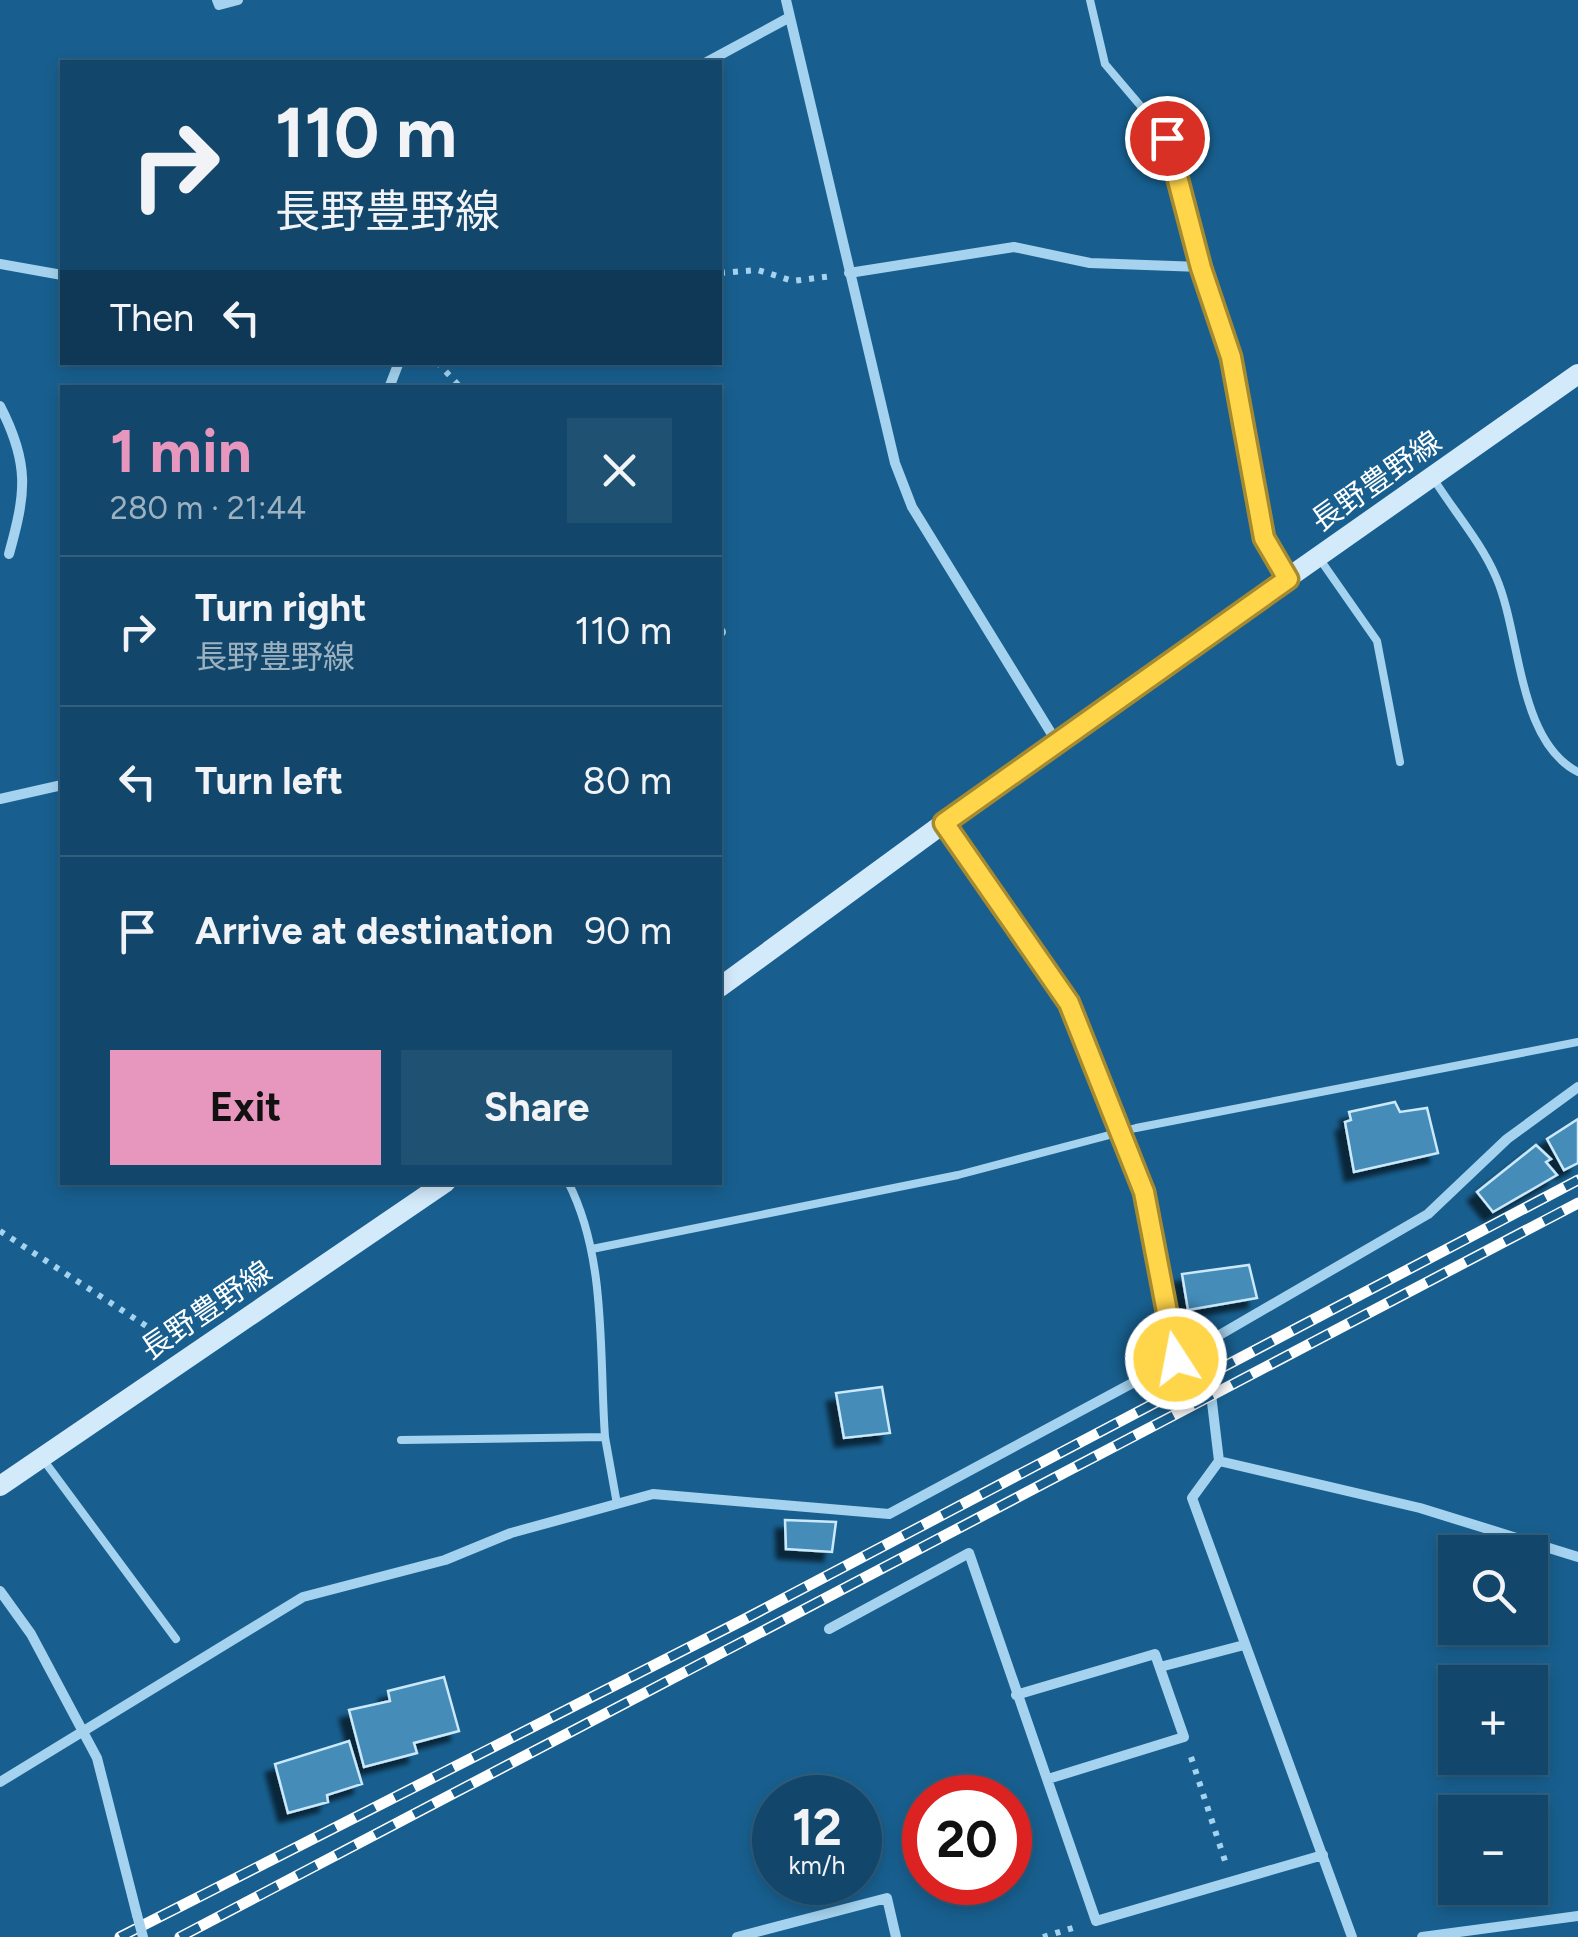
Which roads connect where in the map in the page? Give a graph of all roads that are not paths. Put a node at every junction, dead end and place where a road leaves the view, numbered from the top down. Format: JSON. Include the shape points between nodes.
{"nodes":[{"id":1,"x":217,"y":0,"type":"edge"},
{"id":2,"x":238,"y":0,"type":"edge"},
{"id":3,"x":786,"y":0,"type":"edge"},
{"id":4,"x":1090,"y":0,"type":"edge"},
{"id":5,"x":790,"y":17,"type":"junction"},
{"id":6,"x":711,"y":60,"type":"edge"},
{"id":7,"x":0,"y":264,"type":"edge"},
{"id":8,"x":1201,"y":268,"type":"junction"},
{"id":9,"x":848,"y":274,"type":"junction"},
{"id":10,"x":60,"y":276,"type":"edge"},
{"id":11,"x":1578,"y":374,"type":"edge"},
{"id":12,"x":0,"y":406,"type":"edge"},
{"id":13,"x":1434,"y":478,"type":"junction"},
{"id":14,"x":9,"y":554,"type":"dead end"},
{"id":15,"x":1319,"y":558,"type":"junction"},
{"id":16,"x":1288,"y":579,"type":"junction"},
{"id":17,"x":1056,"y":741,"type":"junction"},
{"id":18,"x":1400,"y":762,"type":"dead end"},
{"id":19,"x":1578,"y":772,"type":"edge"},
{"id":20,"x":60,"y":785,"type":"edge"},
{"id":21,"x":0,"y":799,"type":"edge"},
{"id":22,"x":944,"y":823,"type":"junction"},
{"id":23,"x":722,"y":986,"type":"edge"},
{"id":24,"x":1578,"y":1042,"type":"edge"},
{"id":25,"x":1578,"y":1087,"type":"edge"},
{"id":26,"x":1123,"y":1132,"type":"junction"},
{"id":27,"x":442,"y":1185,"type":"edge"},
{"id":28,"x":570,"y":1185,"type":"edge"},
{"id":29,"x":592,"y":1249,"type":"junction"},
{"id":30,"x":1192,"y":1351,"type":"junction"},
{"id":31,"x":1176,"y":1359,"type":"junction"},
{"id":32,"x":605,"y":1436,"type":"junction"},
{"id":33,"x":401,"y":1440,"type":"dead end"},
{"id":34,"x":42,"y":1458,"type":"junction"},
{"id":35,"x":1219,"y":1461,"type":"junction"},
{"id":36,"x":0,"y":1486,"type":"edge"},
{"id":37,"x":617,"y":1504,"type":"junction"},
{"id":38,"x":1578,"y":1557,"type":"edge"},
{"id":39,"x":0,"y":1592,"type":"edge"},
{"id":40,"x":830,"y":1630,"type":"dead end"},
{"id":41,"x":176,"y":1639,"type":"dead end"},
{"id":42,"x":1244,"y":1644,"type":"junction"},
{"id":43,"x":1160,"y":1667,"type":"junction"},
{"id":44,"x":1016,"y":1695,"type":"junction"},
{"id":45,"x":84,"y":1729,"type":"junction"},
{"id":46,"x":1048,"y":1779,"type":"junction"},
{"id":47,"x":0,"y":1782,"type":"edge"},
{"id":48,"x":1323,"y":1855,"type":"junction"},
{"id":49,"x":1578,"y":1916,"type":"edge"},
{"id":50,"x":774,"y":1932,"type":"edge"},
{"id":51,"x":142,"y":1937,"type":"edge"},
{"id":52,"x":737,"y":1937,"type":"edge"},
{"id":53,"x":896,"y":1937,"type":"edge"},
{"id":54,"x":1352,"y":1937,"type":"edge"},
{"id":55,"x":1422,"y":1937,"type":"edge"}],
"edges":[{"from":1,"to":2,"type":"street"},
{"from":3,"to":5,"type":"street"},
{"from":4,"to":8,"type":"lane","via":[[1104,64],[1167,138]]},
{"from":5,"to":6,"type":"street"},
{"from":5,"to":9,"type":"street"},
{"from":7,"to":10,"type":"street"},
{"from":8,"to":9,"type":"street","via":[[1090,263],[1014,247]]},
{"from":8,"to":16,"type":"lane","via":[[1231,357],[1264,538]]},
{"from":9,"to":17,"type":"street","via":[[912,507]]},
{"from":11,"to":13,"type":"main road","name":"長野豊野線"},
{"from":12,"to":14,"type":"street","via":[[24,470],[25,498]]},
{"from":13,"to":15,"type":"main road","name":"長野豊野線"},
{"from":13,"to":19,"type":"lane","via":[[1496,577],[1537,727],[1564,765]]},
{"from":15,"to":16,"type":"main road","name":"長野豊野線"},
{"from":15,"to":18,"type":"lane","via":[[1377,642]]},
{"from":16,"to":17,"type":"main road","name":"長野豊野線"},
{"from":17,"to":22,"type":"main road","name":"長野豊野線"},
{"from":20,"to":21,"type":"street"},
{"from":22,"to":23,"type":"main road","name":"長野豊野線"},
{"from":22,"to":26,"type":"lane","via":[[1069,1003]]},
{"from":24,"to":26,"type":"lane"},
{"from":25,"to":30,"type":"street","via":[[1507,1139],[1428,1214]]},
{"from":26,"to":29,"type":"lane","via":[[958,1175]]},
{"from":26,"to":31,"type":"lane","via":[[1144,1192]]},
{"from":27,"to":34,"type":"main road","name":"長野豊野線"},
{"from":28,"to":29,"type":"lane"},
{"from":29,"to":32,"type":"lane"},
{"from":30,"to":31,"type":"street"},
{"from":30,"to":35,"type":"street","via":[[1211,1394]]},
{"from":31,"to":37,"type":"street","via":[[889,1514],[653,1494]]},
{"from":32,"to":33,"type":"lane"},
{"from":32,"to":37,"type":"lane"},
{"from":34,"to":36,"type":"main road","name":"長野豊野線"},
{"from":34,"to":41,"type":"lane"},
{"from":35,"to":38,"type":"street","via":[[1420,1508]]},
{"from":35,"to":42,"type":"street","via":[[1192,1498]]},
{"from":37,"to":45,"type":"street","via":[[303,1597]]},
{"from":39,"to":45,"type":"street"},
{"from":40,"to":44,"type":"street","via":[[969,1554]]},
{"from":42,"to":43,"type":"street"},
{"from":42,"to":48,"type":"street"},
{"from":43,"to":44,"type":"street","via":[[1155,1654]]},
{"from":43,"to":46,"type":"street","via":[[1184,1737]]},
{"from":44,"to":46,"type":"street"},
{"from":45,"to":47,"type":"street"},
{"from":45,"to":51,"type":"street","bridge":true},
{"from":46,"to":48,"type":"street","via":[[1096,1921]]},
{"from":48,"to":54,"type":"street"},
{"from":49,"to":55,"type":"street"},
{"from":50,"to":52,"type":"street"},
{"from":50,"to":53,"type":"street","via":[[886,1898]]}]}
